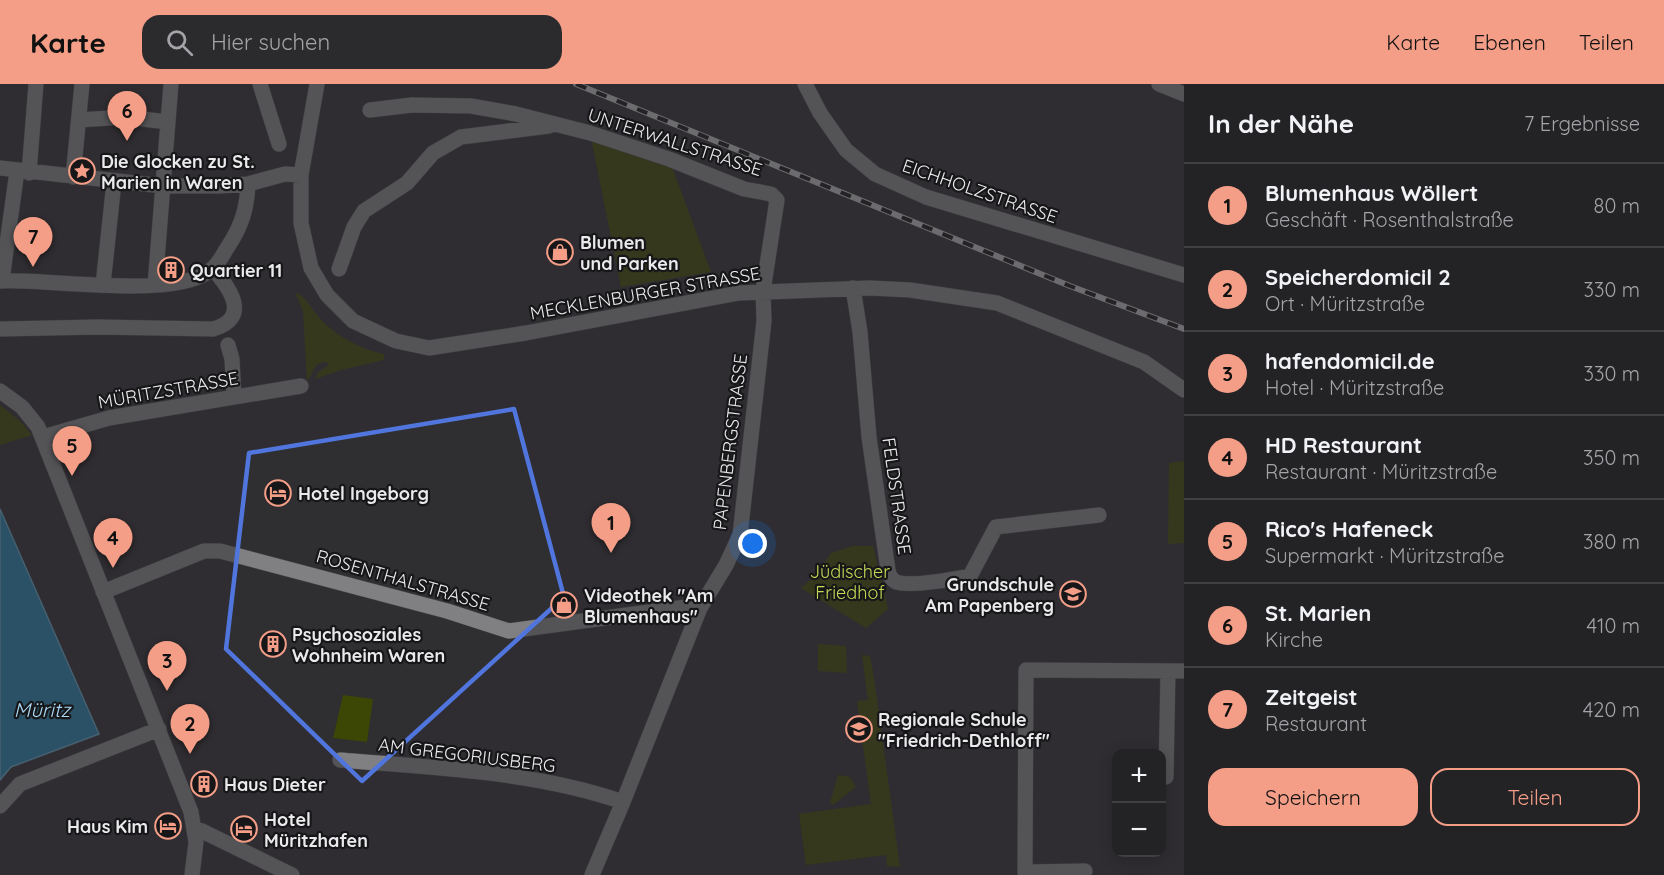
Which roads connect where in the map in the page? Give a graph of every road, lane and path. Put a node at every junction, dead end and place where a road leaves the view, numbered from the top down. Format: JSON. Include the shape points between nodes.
{"nodes":[{"id":1,"x":36,"y":84,"type":"edge"},
{"id":2,"x":82,"y":84,"type":"edge"},
{"id":3,"x":171,"y":84,"type":"edge"},
{"id":4,"x":260,"y":84,"type":"edge"},
{"id":5,"x":317,"y":84,"type":"edge"},
{"id":6,"x":805,"y":84,"type":"edge"},
{"id":7,"x":1160,"y":84,"type":"edge"},
{"id":8,"x":1184,"y":94,"type":"edge"},
{"id":9,"x":370,"y":110,"type":"dead end"},
{"id":10,"x":79,"y":120,"type":"junction"},
{"id":11,"x":168,"y":122,"type":"junction"},
{"id":12,"x":558,"y":126,"type":"junction"},
{"id":13,"x":279,"y":144,"type":"dead end"},
{"id":14,"x":0,"y":168,"type":"edge"},
{"id":15,"x":23,"y":172,"type":"junction"},
{"id":16,"x":301,"y":176,"type":"junction"},
{"id":17,"x":73,"y":177,"type":"junction"},
{"id":18,"x":114,"y":182,"type":"junction"},
{"id":19,"x":248,"y":184,"type":"junction"},
{"id":20,"x":163,"y":186,"type":"junction"},
{"id":21,"x":777,"y":200,"type":"joint"},
{"id":22,"x":213,"y":269,"type":"junction"},
{"id":23,"x":339,"y":269,"type":"dead end"},
{"id":24,"x":1184,"y":275,"type":"edge"},
{"id":25,"x":1,"y":280,"type":"edge"},
{"id":26,"x":103,"y":285,"type":"junction"},
{"id":27,"x":155,"y":285,"type":"junction"},
{"id":28,"x":853,"y":288,"type":"junction"},
{"id":29,"x":763,"y":291,"type":"junction"},
{"id":30,"x":0,"y":329,"type":"edge"},
{"id":31,"x":228,"y":345,"type":"dead end"},
{"id":32,"x":301,"y":386,"type":"dead end"},
{"id":33,"x":1184,"y":390,"type":"edge"},
{"id":34,"x":0,"y":391,"type":"edge"},
{"id":35,"x":234,"y":397,"type":"junction"},
{"id":36,"x":43,"y":438,"type":"junction"},
{"id":37,"x":1099,"y":515,"type":"dead end"},
{"id":38,"x":103,"y":592,"type":"junction"},
{"id":39,"x":700,"y":608,"type":"junction"},
{"id":40,"x":1168,"y":671,"type":"junction"},
{"id":41,"x":1184,"y":671,"type":"edge"},
{"id":42,"x":159,"y":729,"type":"junction"},
{"id":43,"x":340,"y":760,"type":"dead end"},
{"id":44,"x":1166,"y":777,"type":"dead end"},
{"id":45,"x":623,"y":802,"type":"junction"},
{"id":46,"x":0,"y":806,"type":"edge"},
{"id":47,"x":195,"y":829,"type":"junction"},
{"id":48,"x":1085,"y":871,"type":"dead end"},
{"id":49,"x":192,"y":875,"type":"edge"},
{"id":50,"x":292,"y":875,"type":"edge"},
{"id":51,"x":592,"y":875,"type":"edge"}],
"edges":[{"from":1,"to":15,"type":"street"},
{"from":2,"to":10,"type":"street"},
{"from":3,"to":11,"type":"street"},
{"from":4,"to":13,"type":"street"},
{"from":5,"to":16,"type":"street","name":"MECKLENBURGER STRASSE"},
{"from":6,"to":24,"type":"street","name":"EICHHOLZSTRASSE","via":[[846,150],[875,174],[926,197]]},
{"from":7,"to":8,"type":"street"},
{"from":9,"to":12,"type":"street","name":"UNTERWALLSTRASSE","via":[[412,105],[471,106]]},
{"from":10,"to":11,"type":"street","via":[[125,117]]},
{"from":10,"to":17,"type":"street"},
{"from":11,"to":20,"type":"street"},
{"from":12,"to":21,"type":"street","name":"UNTERWALLSTRASSE","via":[[669,159],[744,189],[771,194]]},
{"from":12,"to":23,"type":"street","name":"UNTERWALLSTRASSE","via":[[461,137],[433,153],[407,183],[364,211]]},
{"from":14,"to":15,"type":"street"},
{"from":15,"to":17,"type":"street"},
{"from":15,"to":25,"type":"street"},
{"from":16,"to":19,"type":"street","via":[[285,174]]},
{"from":16,"to":29,"type":"street","name":"MECKLENBURGER STRASSE","via":[[301,223],[311,268],[327,295],[353,321],[396,341],[429,348]]},
{"from":17,"to":18,"type":"street"},
{"from":18,"to":20,"type":"street"},
{"from":18,"to":26,"type":"street"},
{"from":19,"to":20,"type":"street"},
{"from":19,"to":22,"type":"street","via":[[237,233]]},
{"from":20,"to":27,"type":"street"},
{"from":21,"to":29,"type":"street","name":"PAPENBERGSTRASSE"},
{"from":22,"to":27,"type":"street","via":[[185,282]]},
{"from":22,"to":30,"type":"street","via":[[234,298],[234,312],[213,329]]},
{"from":25,"to":26,"type":"street"},
{"from":26,"to":27,"type":"street"},
{"from":28,"to":29,"type":"street","name":"MECKLENBURGER STRASSE"},
{"from":28,"to":33,"type":"street","name":"MECKLENBURGER STRASSE","via":[[910,290],[997,303],[1144,362]]},
{"from":28,"to":37,"type":"street","name":"FELDSTRASSE","via":[[868,437],[888,570],[894,581],[910,584],[970,576],[996,527]]},
{"from":29,"to":39,"type":"street","name":"PAPENBERGSTRASSE","via":[[765,321],[740,535]]},
{"from":31,"to":35,"type":"street"},
{"from":32,"to":35,"type":"street","name":"MÜRITZSTRASSE"},
{"from":34,"to":36,"type":"street","via":[[31,417]]},
{"from":35,"to":36,"type":"street","name":"MÜRITZSTRASSE","via":[[109,418]]},
{"from":36,"to":38,"type":"street"},
{"from":38,"to":39,"type":"street","name":"ROSENTHALSTRASSE","via":[[204,551],[220,551],[509,631]]},
{"from":38,"to":42,"type":"street"},
{"from":39,"to":45,"type":"street","name":"PAPENBERGSTRASSE"},
{"from":40,"to":41,"type":"street"},
{"from":40,"to":44,"type":"street"},
{"from":40,"to":48,"type":"street","via":[[1026,670],[1025,872]]},
{"from":42,"to":46,"type":"street","via":[[20,784]]},
{"from":42,"to":47,"type":"street"},
{"from":43,"to":45,"type":"street","name":"AM GREGORIUSBERG","via":[[498,774],[594,792]]},
{"from":45,"to":51,"type":"street","name":"PAPENBERGSTRASSE"},
{"from":47,"to":49,"type":"street"},
{"from":47,"to":50,"type":"street"}]}
